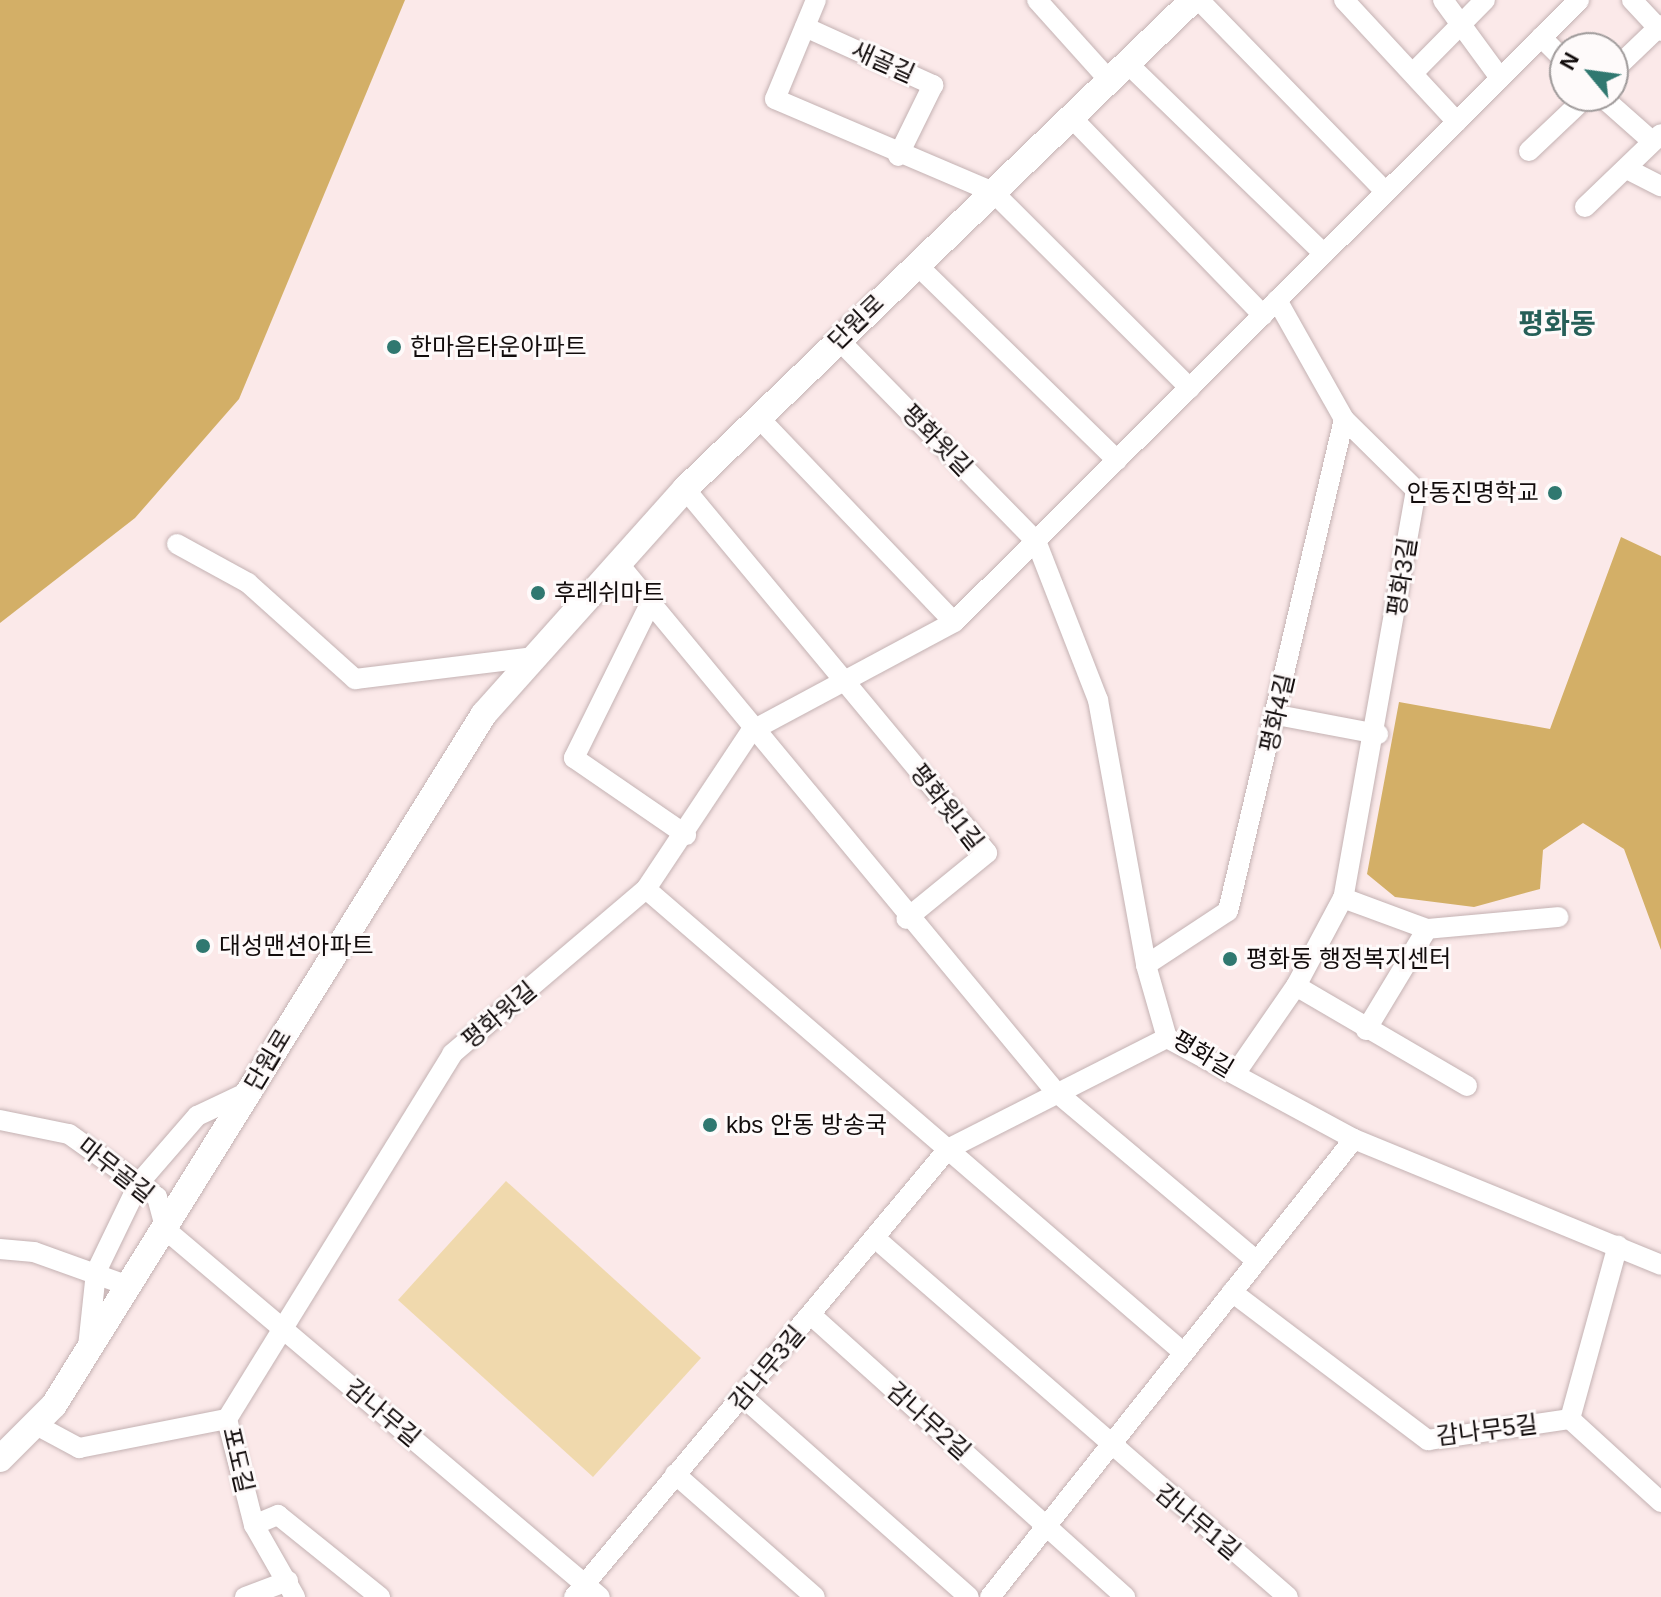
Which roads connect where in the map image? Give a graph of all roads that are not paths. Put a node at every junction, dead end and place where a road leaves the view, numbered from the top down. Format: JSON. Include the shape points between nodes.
{"nodes":[{"id":1,"x":816,"y":0,"type":"edge"},
{"id":2,"x":1037,"y":0,"type":"edge"},
{"id":3,"x":1196,"y":0,"type":"edge"},
{"id":4,"x":1344,"y":0,"type":"edge"},
{"id":5,"x":1443,"y":0,"type":"edge"},
{"id":6,"x":1485,"y":0,"type":"edge"},
{"id":7,"x":1579,"y":0,"type":"edge"},
{"id":8,"x":1632,"y":0,"type":"edge"},
{"id":9,"x":1462,"y":21,"type":"junction"},
{"id":10,"x":805,"y":27,"type":"junction"},
{"id":11,"x":1660,"y":28,"type":"edge"},
{"id":12,"x":1541,"y":37,"type":"junction"},
{"id":13,"x":1549,"y":45,"type":"edge"},
{"id":14,"x":1629,"y":56,"type":"edge"},
{"id":15,"x":1118,"y":72,"type":"junction"},
{"id":16,"x":1414,"y":72,"type":"junction"},
{"id":17,"x":1500,"y":78,"type":"junction"},
{"id":18,"x":1570,"y":112,"type":"edge"},
{"id":19,"x":1622,"y":112,"type":"edge"},
{"id":20,"x":1071,"y":117,"type":"junction"},
{"id":21,"x":1457,"y":122,"type":"junction"},
{"id":22,"x":1657,"y":138,"type":"edge"},
{"id":23,"x":1529,"y":151,"type":"dead end"},
{"id":24,"x":898,"y":156,"type":"junction"},
{"id":25,"x":1627,"y":169,"type":"junction"},
{"id":26,"x":1661,"y":186,"type":"edge"},
{"id":27,"x":993,"y":192,"type":"junction"},
{"id":28,"x":1386,"y":192,"type":"junction"},
{"id":29,"x":1585,"y":207,"type":"dead end"},
{"id":30,"x":1324,"y":254,"type":"junction"},
{"id":31,"x":916,"y":264,"type":"junction"},
{"id":32,"x":1270,"y":308,"type":"junction"},
{"id":33,"x":838,"y":339,"type":"junction"},
{"id":34,"x":1190,"y":388,"type":"junction"},
{"id":35,"x":759,"y":418,"type":"junction"},
{"id":36,"x":1344,"y":419,"type":"junction"},
{"id":37,"x":1117,"y":460,"type":"junction"},
{"id":38,"x":685,"y":489,"type":"junction"},
{"id":39,"x":1036,"y":541,"type":"junction"},
{"id":40,"x":177,"y":544,"type":"dead end"},
{"id":41,"x":617,"y":562,"type":"junction"},
{"id":42,"x":651,"y":602,"type":"junction"},
{"id":43,"x":954,"y":622,"type":"junction"},
{"id":44,"x":533,"y":657,"type":"junction"},
{"id":45,"x":846,"y":682,"type":"junction"},
{"id":46,"x":1277,"y":715,"type":"junction"},
{"id":47,"x":751,"y":731,"type":"junction"},
{"id":48,"x":1378,"y":734,"type":"junction"},
{"id":49,"x":686,"y":835,"type":"junction"},
{"id":50,"x":646,"y":889,"type":"junction"},
{"id":51,"x":1343,"y":898,"type":"junction"},
{"id":52,"x":1558,"y":917,"type":"dead end"},
{"id":53,"x":906,"y":919,"type":"junction"},
{"id":54,"x":1427,"y":929,"type":"junction"},
{"id":55,"x":1146,"y":965,"type":"junction"},
{"id":56,"x":1296,"y":986,"type":"junction"},
{"id":57,"x":1366,"y":1030,"type":"junction"},
{"id":58,"x":1167,"y":1038,"type":"junction"},
{"id":59,"x":1235,"y":1074,"type":"junction"},
{"id":60,"x":1467,"y":1086,"type":"dead end"},
{"id":61,"x":1055,"y":1091,"type":"junction"},
{"id":62,"x":248,"y":1092,"type":"junction"},
{"id":63,"x":0,"y":1120,"type":"edge"},
{"id":64,"x":1354,"y":1139,"type":"junction"},
{"id":65,"x":948,"y":1149,"type":"junction"},
{"id":66,"x":139,"y":1183,"type":"junction"},
{"id":67,"x":166,"y":1230,"type":"junction"},
{"id":68,"x":875,"y":1238,"type":"junction"},
{"id":69,"x":1618,"y":1245,"type":"junction"},
{"id":70,"x":0,"y":1249,"type":"edge"},
{"id":71,"x":1257,"y":1261,"type":"junction"},
{"id":72,"x":1661,"y":1265,"type":"edge"},
{"id":73,"x":96,"y":1272,"type":"junction"},
{"id":74,"x":129,"y":1286,"type":"junction"},
{"id":75,"x":1232,"y":1292,"type":"junction"},
{"id":76,"x":811,"y":1315,"type":"junction"},
{"id":77,"x":280,"y":1326,"type":"junction"},
{"id":78,"x":87,"y":1352,"type":"junction"},
{"id":79,"x":1184,"y":1353,"type":"junction"},
{"id":80,"x":744,"y":1398,"type":"junction"},
{"id":81,"x":227,"y":1419,"type":"junction"},
{"id":82,"x":1570,"y":1419,"type":"junction"},
{"id":83,"x":38,"y":1426,"type":"junction"},
{"id":84,"x":1109,"y":1448,"type":"junction"},
{"id":85,"x":0,"y":1459,"type":"edge"},
{"id":86,"x":675,"y":1474,"type":"junction"},
{"id":87,"x":1661,"y":1502,"type":"edge"},
{"id":88,"x":254,"y":1525,"type":"junction"},
{"id":89,"x":1046,"y":1527,"type":"junction"},
{"id":90,"x":291,"y":1589,"type":"edge"},
{"id":91,"x":586,"y":1593,"type":"edge"},
{"id":92,"x":245,"y":1597,"type":"edge"},
{"id":93,"x":380,"y":1597,"type":"edge"},
{"id":94,"x":815,"y":1597,"type":"edge"},
{"id":95,"x":969,"y":1597,"type":"edge"},
{"id":96,"x":990,"y":1597,"type":"edge"},
{"id":97,"x":1125,"y":1597,"type":"edge"},
{"id":98,"x":1288,"y":1597,"type":"edge"}],
"edges":[{"from":1,"to":10,"type":"street"},
{"from":2,"to":15,"type":"street"},
{"from":3,"to":15,"type":"street","name":"단원로"},
{"from":3,"to":28,"type":"street"},
{"from":4,"to":16,"type":"street"},
{"from":5,"to":9,"type":"street"},
{"from":6,"to":9,"type":"street"},
{"from":7,"to":12,"type":"street"},
{"from":8,"to":11,"type":"street"},
{"from":9,"to":16,"type":"street"},
{"from":9,"to":17,"type":"street"},
{"from":10,"to":24,"type":"street","via":[[775,99]]},
{"from":10,"to":24,"type":"street","name":"새골길","via":[[933,85]]},
{"from":11,"to":14,"type":"street"},
{"from":12,"to":13,"type":"street"},
{"from":12,"to":17,"type":"street"},
{"from":15,"to":20,"type":"street","name":"단원로"},
{"from":15,"to":30,"type":"street"},
{"from":16,"to":21,"type":"street"},
{"from":17,"to":21,"type":"street"},
{"from":18,"to":23,"type":"street"},
{"from":19,"to":22,"type":"street"},
{"from":20,"to":27,"type":"street","name":"단원로"},
{"from":20,"to":32,"type":"street"},
{"from":21,"to":28,"type":"street"},
{"from":22,"to":25,"type":"street"},
{"from":24,"to":27,"type":"street"},
{"from":25,"to":26,"type":"street"},
{"from":25,"to":29,"type":"street"},
{"from":27,"to":31,"type":"street","name":"단원로"},
{"from":27,"to":34,"type":"street"},
{"from":28,"to":30,"type":"street"},
{"from":30,"to":32,"type":"street"},
{"from":31,"to":33,"type":"street","name":"단원로"},
{"from":31,"to":37,"type":"street"},
{"from":32,"to":34,"type":"street"},
{"from":32,"to":36,"type":"street","name":"평화3길"},
{"from":33,"to":35,"type":"street","name":"단원로"},
{"from":33,"to":39,"type":"street","name":"평화윗길"},
{"from":34,"to":37,"type":"street"},
{"from":35,"to":38,"type":"street","name":"단원로"},
{"from":35,"to":43,"type":"street"},
{"from":36,"to":46,"type":"street","name":"평화4길"},
{"from":36,"to":48,"type":"street","name":"평화3길","via":[[1416,490]]},
{"from":37,"to":39,"type":"street"},
{"from":38,"to":41,"type":"street","name":"단원로"},
{"from":38,"to":45,"type":"street"},
{"from":39,"to":43,"type":"street"},
{"from":39,"to":55,"type":"street","name":"평화길","via":[[1098,700]]},
{"from":40,"to":44,"type":"street","via":[[248,583],[355,679]]},
{"from":41,"to":42,"type":"street"},
{"from":41,"to":44,"type":"street","name":"단원로"},
{"from":42,"to":47,"type":"street"},
{"from":42,"to":49,"type":"street","via":[[574,758]]},
{"from":43,"to":45,"type":"street"},
{"from":44,"to":62,"type":"street","name":"단원로","via":[[484,714]]},
{"from":45,"to":47,"type":"street"},
{"from":45,"to":53,"type":"street","name":"평화윗1길","via":[[987,853]]},
{"from":46,"to":48,"type":"street"},
{"from":46,"to":55,"type":"street","name":"평화4길","via":[[1228,911]]},
{"from":47,"to":49,"type":"street","name":"평화윗길"},
{"from":47,"to":53,"type":"street"},
{"from":48,"to":51,"type":"street","name":"평화3길"},
{"from":49,"to":50,"type":"street","name":"평화윗길"},
{"from":50,"to":65,"type":"street"},
{"from":50,"to":77,"type":"street","name":"평화윗길","via":[[452,1054]]},
{"from":51,"to":54,"type":"street"},
{"from":51,"to":56,"type":"street","name":"평화3길"},
{"from":52,"to":54,"type":"street"},
{"from":53,"to":61,"type":"street"},
{"from":54,"to":57,"type":"street"},
{"from":55,"to":58,"type":"street","name":"평화길"},
{"from":56,"to":57,"type":"street"},
{"from":56,"to":59,"type":"street","name":"평화3길"},
{"from":57,"to":60,"type":"street"},
{"from":58,"to":59,"type":"street","name":"평화길"},
{"from":58,"to":61,"type":"street","name":"감나무3길"},
{"from":59,"to":64,"type":"street","name":"평화길"},
{"from":61,"to":65,"type":"street","name":"감나무3길"},
{"from":61,"to":71,"type":"street"},
{"from":62,"to":66,"type":"street","via":[[197,1116]]},
{"from":62,"to":67,"type":"street","name":"단원로"},
{"from":63,"to":66,"type":"street","name":"마무골길","via":[[69,1134]]},
{"from":64,"to":69,"type":"street","name":"평화길"},
{"from":64,"to":71,"type":"street"},
{"from":65,"to":68,"type":"street","name":"감나무3길"},
{"from":65,"to":79,"type":"street"},
{"from":66,"to":67,"type":"street","name":"마무골길","via":[[157,1197]]},
{"from":66,"to":73,"type":"street"},
{"from":67,"to":74,"type":"street","name":"단원로"},
{"from":67,"to":77,"type":"street","name":"감나무길"},
{"from":68,"to":76,"type":"street","name":"감나무3길"},
{"from":68,"to":84,"type":"street"},
{"from":69,"to":72,"type":"street","name":"평화길"},
{"from":69,"to":82,"type":"street"},
{"from":70,"to":73,"type":"street"},
{"from":71,"to":75,"type":"street"},
{"from":73,"to":74,"type":"street"},
{"from":73,"to":78,"type":"street"},
{"from":74,"to":78,"type":"street","name":"단원로"},
{"from":75,"to":79,"type":"street"},
{"from":75,"to":82,"type":"street","name":"감나무5길","via":[[1428,1440]]},
{"from":76,"to":80,"type":"street","name":"감나무3길"},
{"from":76,"to":89,"type":"street","name":"감나무2길"},
{"from":77,"to":81,"type":"street","name":"포도길"},
{"from":77,"to":91,"type":"street","name":"감나무길"},
{"from":78,"to":83,"type":"street","name":"단원로"},
{"from":79,"to":84,"type":"street"},
{"from":80,"to":86,"type":"street","name":"감나무3길"},
{"from":80,"to":95,"type":"street"},
{"from":81,"to":83,"type":"street","via":[[79,1448]]},
{"from":81,"to":88,"type":"street","name":"포도길"},
{"from":82,"to":87,"type":"street","name":"감나무5길"},
{"from":83,"to":85,"type":"street","name":"단원로"},
{"from":84,"to":89,"type":"street"},
{"from":84,"to":98,"type":"street","name":"감나무1길"},
{"from":86,"to":91,"type":"street","name":"감나무3길"},
{"from":86,"to":94,"type":"street"},
{"from":88,"to":90,"type":"street","name":"포도길"},
{"from":88,"to":93,"type":"street","via":[[278,1515]]},
{"from":89,"to":96,"type":"street"},
{"from":89,"to":97,"type":"street","name":"감나무2길"},
{"from":90,"to":92,"type":"street"}]}
